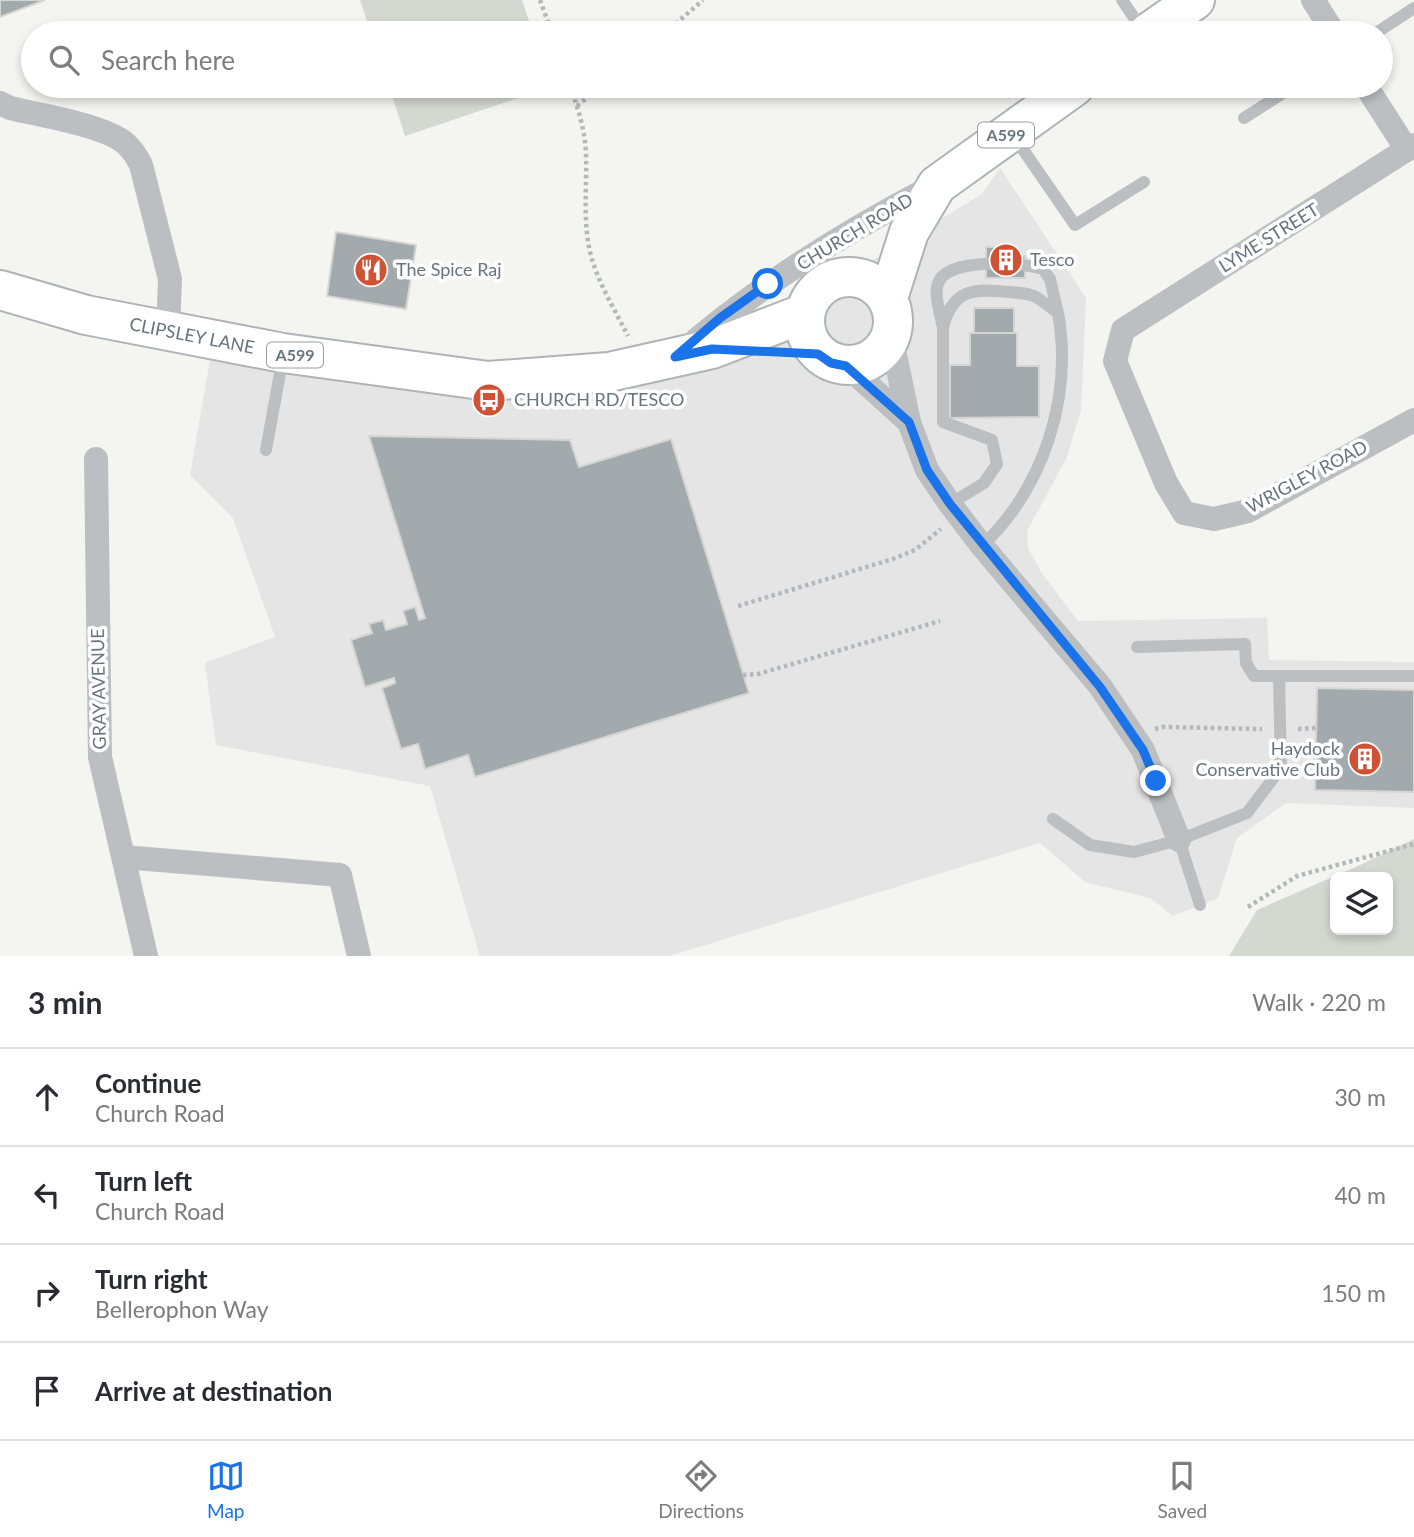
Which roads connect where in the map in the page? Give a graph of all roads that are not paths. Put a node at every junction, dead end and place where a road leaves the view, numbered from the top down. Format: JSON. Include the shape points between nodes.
{"nodes":[{"id":1,"x":1122,"y":0,"type":"edge"},
{"id":2,"x":1195,"y":0,"type":"edge"},
{"id":3,"x":1313,"y":0,"type":"edge"},
{"id":4,"x":1414,"y":8,"type":"edge"},
{"id":5,"x":1137,"y":21,"type":"edge"},
{"id":6,"x":1164,"y":21,"type":"edge"},
{"id":7,"x":1326,"y":21,"type":"edge"},
{"id":8,"x":1393,"y":22,"type":"edge"},
{"id":9,"x":1058,"y":98,"type":"edge"},
{"id":10,"x":1275,"y":98,"type":"edge"},
{"id":11,"x":1375,"y":98,"type":"edge"},
{"id":12,"x":0,"y":103,"type":"edge"},
{"id":13,"x":1244,"y":118,"type":"dead end"},
{"id":14,"x":1011,"y":132,"type":"junction"},
{"id":15,"x":1410,"y":148,"type":"edge"},
{"id":16,"x":1144,"y":182,"type":"dead end"},
{"id":17,"x":937,"y":185,"type":"junction"},
{"id":18,"x":909,"y":232,"type":"junction"},
{"id":19,"x":853,"y":276,"type":"junction"},
{"id":20,"x":0,"y":290,"type":"edge"},
{"id":21,"x":888,"y":299,"type":"junction"},
{"id":22,"x":805,"y":313,"type":"junction"},
{"id":23,"x":1058,"y":313,"type":"junction"},
{"id":24,"x":943,"y":328,"type":"junction"},
{"id":25,"x":1123,"y":330,"type":"joint"},
{"id":26,"x":168,"y":331,"type":"junction"},
{"id":27,"x":891,"y":336,"type":"junction"},
{"id":28,"x":712,"y":349,"type":"junction"},
{"id":29,"x":283,"y":353,"type":"junction"},
{"id":30,"x":675,"y":357,"type":"junction"},
{"id":31,"x":832,"y":360,"type":"junction"},
{"id":32,"x":595,"y":374,"type":"joint"},
{"id":33,"x":909,"y":422,"type":"junction"},
{"id":34,"x":1412,"y":426,"type":"edge"},
{"id":35,"x":266,"y":450,"type":"dead end"},
{"id":36,"x":96,"y":459,"type":"dead end"},
{"id":37,"x":954,"y":510,"type":"junction"},
{"id":38,"x":982,"y":546,"type":"junction"},
{"id":39,"x":1137,"y":647,"type":"dead end"},
{"id":40,"x":1279,"y":676,"type":"junction"},
{"id":41,"x":1414,"y":676,"type":"edge"},
{"id":42,"x":1053,"y":819,"type":"dead end"},
{"id":43,"x":1179,"y":840,"type":"junction"},
{"id":44,"x":123,"y":857,"type":"junction"},
{"id":45,"x":1200,"y":905,"type":"dead end"},
{"id":46,"x":146,"y":956,"type":"edge"},
{"id":47,"x":359,"y":956,"type":"edge"}],
"edges":[{"from":1,"to":5,"type":"lane"},
{"from":2,"to":6,"type":"main road"},
{"from":3,"to":7,"type":"street"},
{"from":4,"to":8,"type":"lane"},
{"from":9,"to":14,"type":"main road","name":"CHURCH ROAD","number":"A599"},
{"from":10,"to":13,"type":"lane"},
{"from":11,"to":15,"type":"street"},
{"from":12,"to":26,"type":"street","via":[[104,132],[124,142],[134,154],[141,165],[168,268]]},
{"from":14,"to":16,"type":"lane","via":[[1075,225]]},
{"from":14,"to":17,"type":"main road","name":"CHURCH ROAD","number":"A599"},
{"from":15,"to":25,"type":"street","name":"LYME STREET"},
{"from":17,"to":18,"type":"main road","name":"CHURCH ROAD","number":"A599"},
{"from":17,"to":30,"type":"street","name":"CHURCH ROAD","number":"A599","via":[[768,284]]},
{"from":18,"to":19,"type":"main road","name":"CHURCH ROAD","number":"A599"},
{"from":18,"to":21,"type":"main road","name":"CHURCH ROAD","number":"A599"},
{"from":19,"to":21,"type":"main road","via":[[867,280]]},
{"from":19,"to":22,"type":"main road","number":"A599","via":[[827,282],[809,301]]},
{"from":20,"to":26,"type":"main road","name":"CLIPSLEY LANE","number":"A599","via":[[86,315]]},
{"from":21,"to":27,"type":"main road","number":"A599","via":[[894,323]]},
{"from":22,"to":28,"type":"main road","name":"CHURCH ROAD","number":"A599"},
{"from":22,"to":31,"type":"main road","via":[[809,342]]},
{"from":23,"to":24,"type":"lane","via":[[1034,295],[994,290],[964,293],[953,301]]},
{"from":23,"to":24,"type":"lane","via":[[1043,269],[979,265],[950,270],[939,280],[936,289]]},
{"from":23,"to":38,"type":"lane","via":[[1062,349],[1057,405],[1041,464],[1011,513]]},
{"from":24,"to":37,"type":"lane","via":[[943,422],[992,440],[997,464]]},
{"from":25,"to":34,"type":"street","name":"WRIGLEY ROAD","via":[[1115,361],[1166,483],[1184,513],[1214,519],[1248,511]]},
{"from":26,"to":29,"type":"main road","name":"CLIPSLEY LANE","number":"A599"},
{"from":27,"to":31,"type":"main road","number":"A599","via":[[884,349],[861,364]]},
{"from":27,"to":33,"type":"street"},
{"from":28,"to":30,"type":"main road","name":"CHURCH ROAD","number":"A599"},
{"from":28,"to":31,"type":"main road","name":"CHURCH ROAD","number":"A599"},
{"from":29,"to":32,"type":"main road","name":"CLIPSLEY LANE","number":"A599","via":[[488,381]]},
{"from":29,"to":35,"type":"lane"},
{"from":30,"to":32,"type":"main road","name":"CHURCH ROAD","number":"A599"},
{"from":31,"to":33,"type":"street"},
{"from":33,"to":37,"type":"street","via":[[927,470]]},
{"from":36,"to":44,"type":"street","name":"GRAY AVENUE","via":[[100,757]]},
{"from":37,"to":38,"type":"street"},
{"from":38,"to":43,"type":"street","via":[[1100,687],[1135,737]]},
{"from":39,"to":40,"type":"lane","via":[[1245,644],[1246,663],[1254,676]]},
{"from":40,"to":41,"type":"lane"},
{"from":40,"to":43,"type":"lane","via":[[1281,768],[1247,813]]},
{"from":42,"to":43,"type":"lane","via":[[1090,845],[1134,852]]},
{"from":43,"to":45,"type":"lane"},
{"from":44,"to":46,"type":"street","name":"GRAY AVENUE"},
{"from":44,"to":47,"type":"street","via":[[340,874]]}]}
